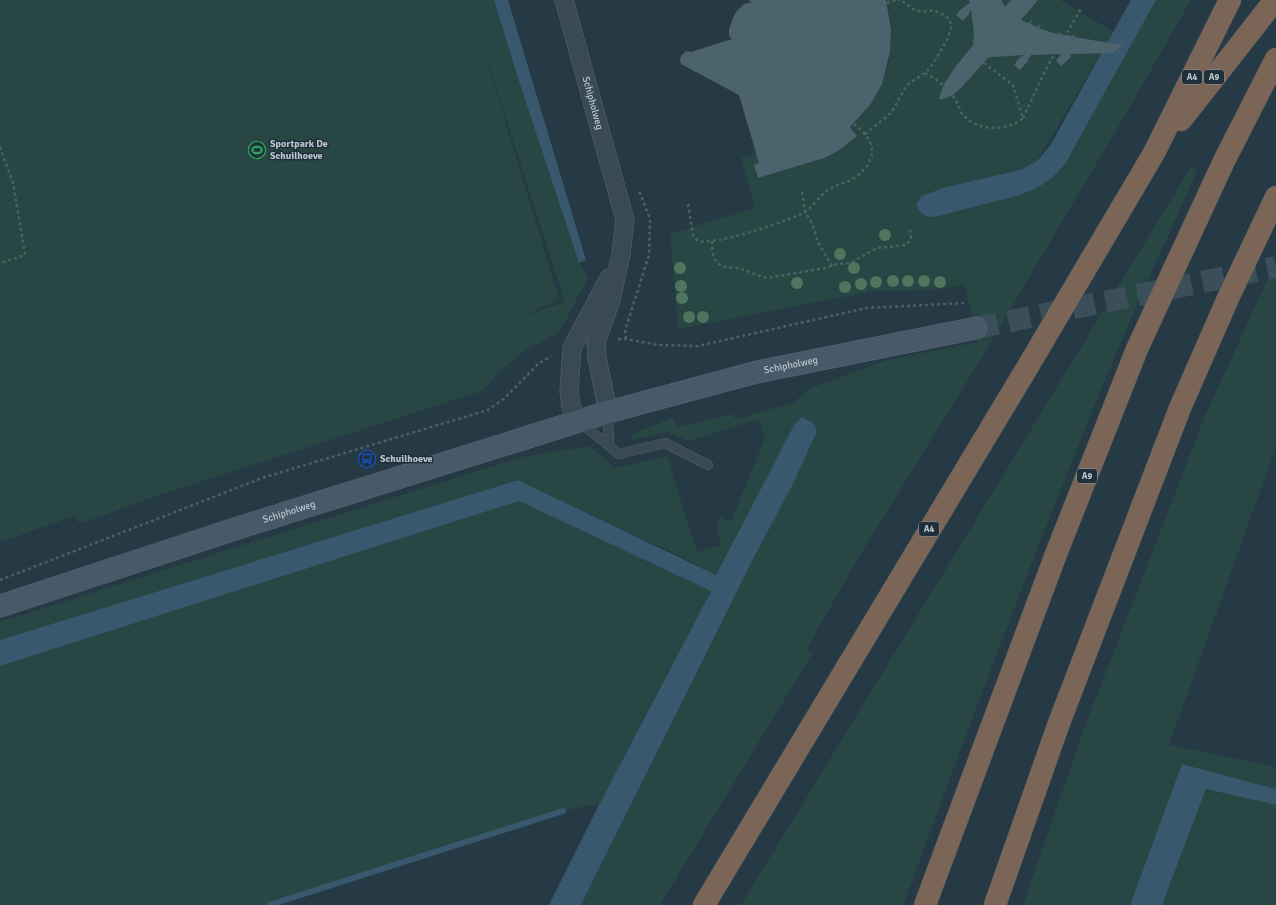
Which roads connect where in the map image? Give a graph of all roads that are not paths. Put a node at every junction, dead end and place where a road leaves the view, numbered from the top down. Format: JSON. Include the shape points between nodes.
{"nodes":[{"id":1,"x":564,"y":0,"type":"edge"},
{"id":2,"x":1230,"y":0,"type":"edge"},
{"id":3,"x":1275,"y":0,"type":"edge"},
{"id":4,"x":1276,"y":59,"type":"edge"},
{"id":5,"x":1154,"y":153,"type":"junction"},
{"id":6,"x":1276,"y":197,"type":"edge"},
{"id":7,"x":621,"y":254,"type":"junction"},
{"id":8,"x":976,"y":328,"type":"tunnel mouth"},
{"id":9,"x":608,"y":412,"type":"junction"},
{"id":10,"x":579,"y":421,"type":"junction"},
{"id":11,"x":609,"y":446,"type":"junction"},
{"id":12,"x":708,"y":465,"type":"dead end"},
{"id":13,"x":0,"y":606,"type":"edge"},
{"id":14,"x":704,"y":905,"type":"edge"},
{"id":15,"x":925,"y":905,"type":"edge"},
{"id":16,"x":995,"y":905,"type":"edge"}],
"edges":[{"from":1,"to":7,"type":"street","name":"Schipholweg","via":[[625,220]]},
{"from":2,"to":5,"type":"highway","number":"A4"},
{"from":3,"to":5,"type":"highway","number":"A9"},
{"from":4,"to":15,"type":"highway","number":"A9","via":[[1224,161],[1137,349],[1056,554]]},
{"from":5,"to":14,"type":"highway","number":"A4"},
{"from":6,"to":16,"type":"highway","via":[[1180,408],[1060,723]]},
{"from":7,"to":9,"type":"street","name":"Schipholweg","via":[[596,342]]},
{"from":7,"to":10,"type":"street","name":"Schipholweg","via":[[572,348],[569,391],[571,407]]},
{"from":8,"to":9,"type":"main road","name":"Schipholweg","via":[[757,372]]},
{"from":9,"to":10,"type":"main road","name":"Schipholweg"},
{"from":9,"to":11,"type":"lane"},
{"from":10,"to":11,"type":"lane"},
{"from":10,"to":13,"type":"main road","name":"Schipholweg"},
{"from":11,"to":12,"type":"lane","via":[[619,454],[665,443]]}]}
